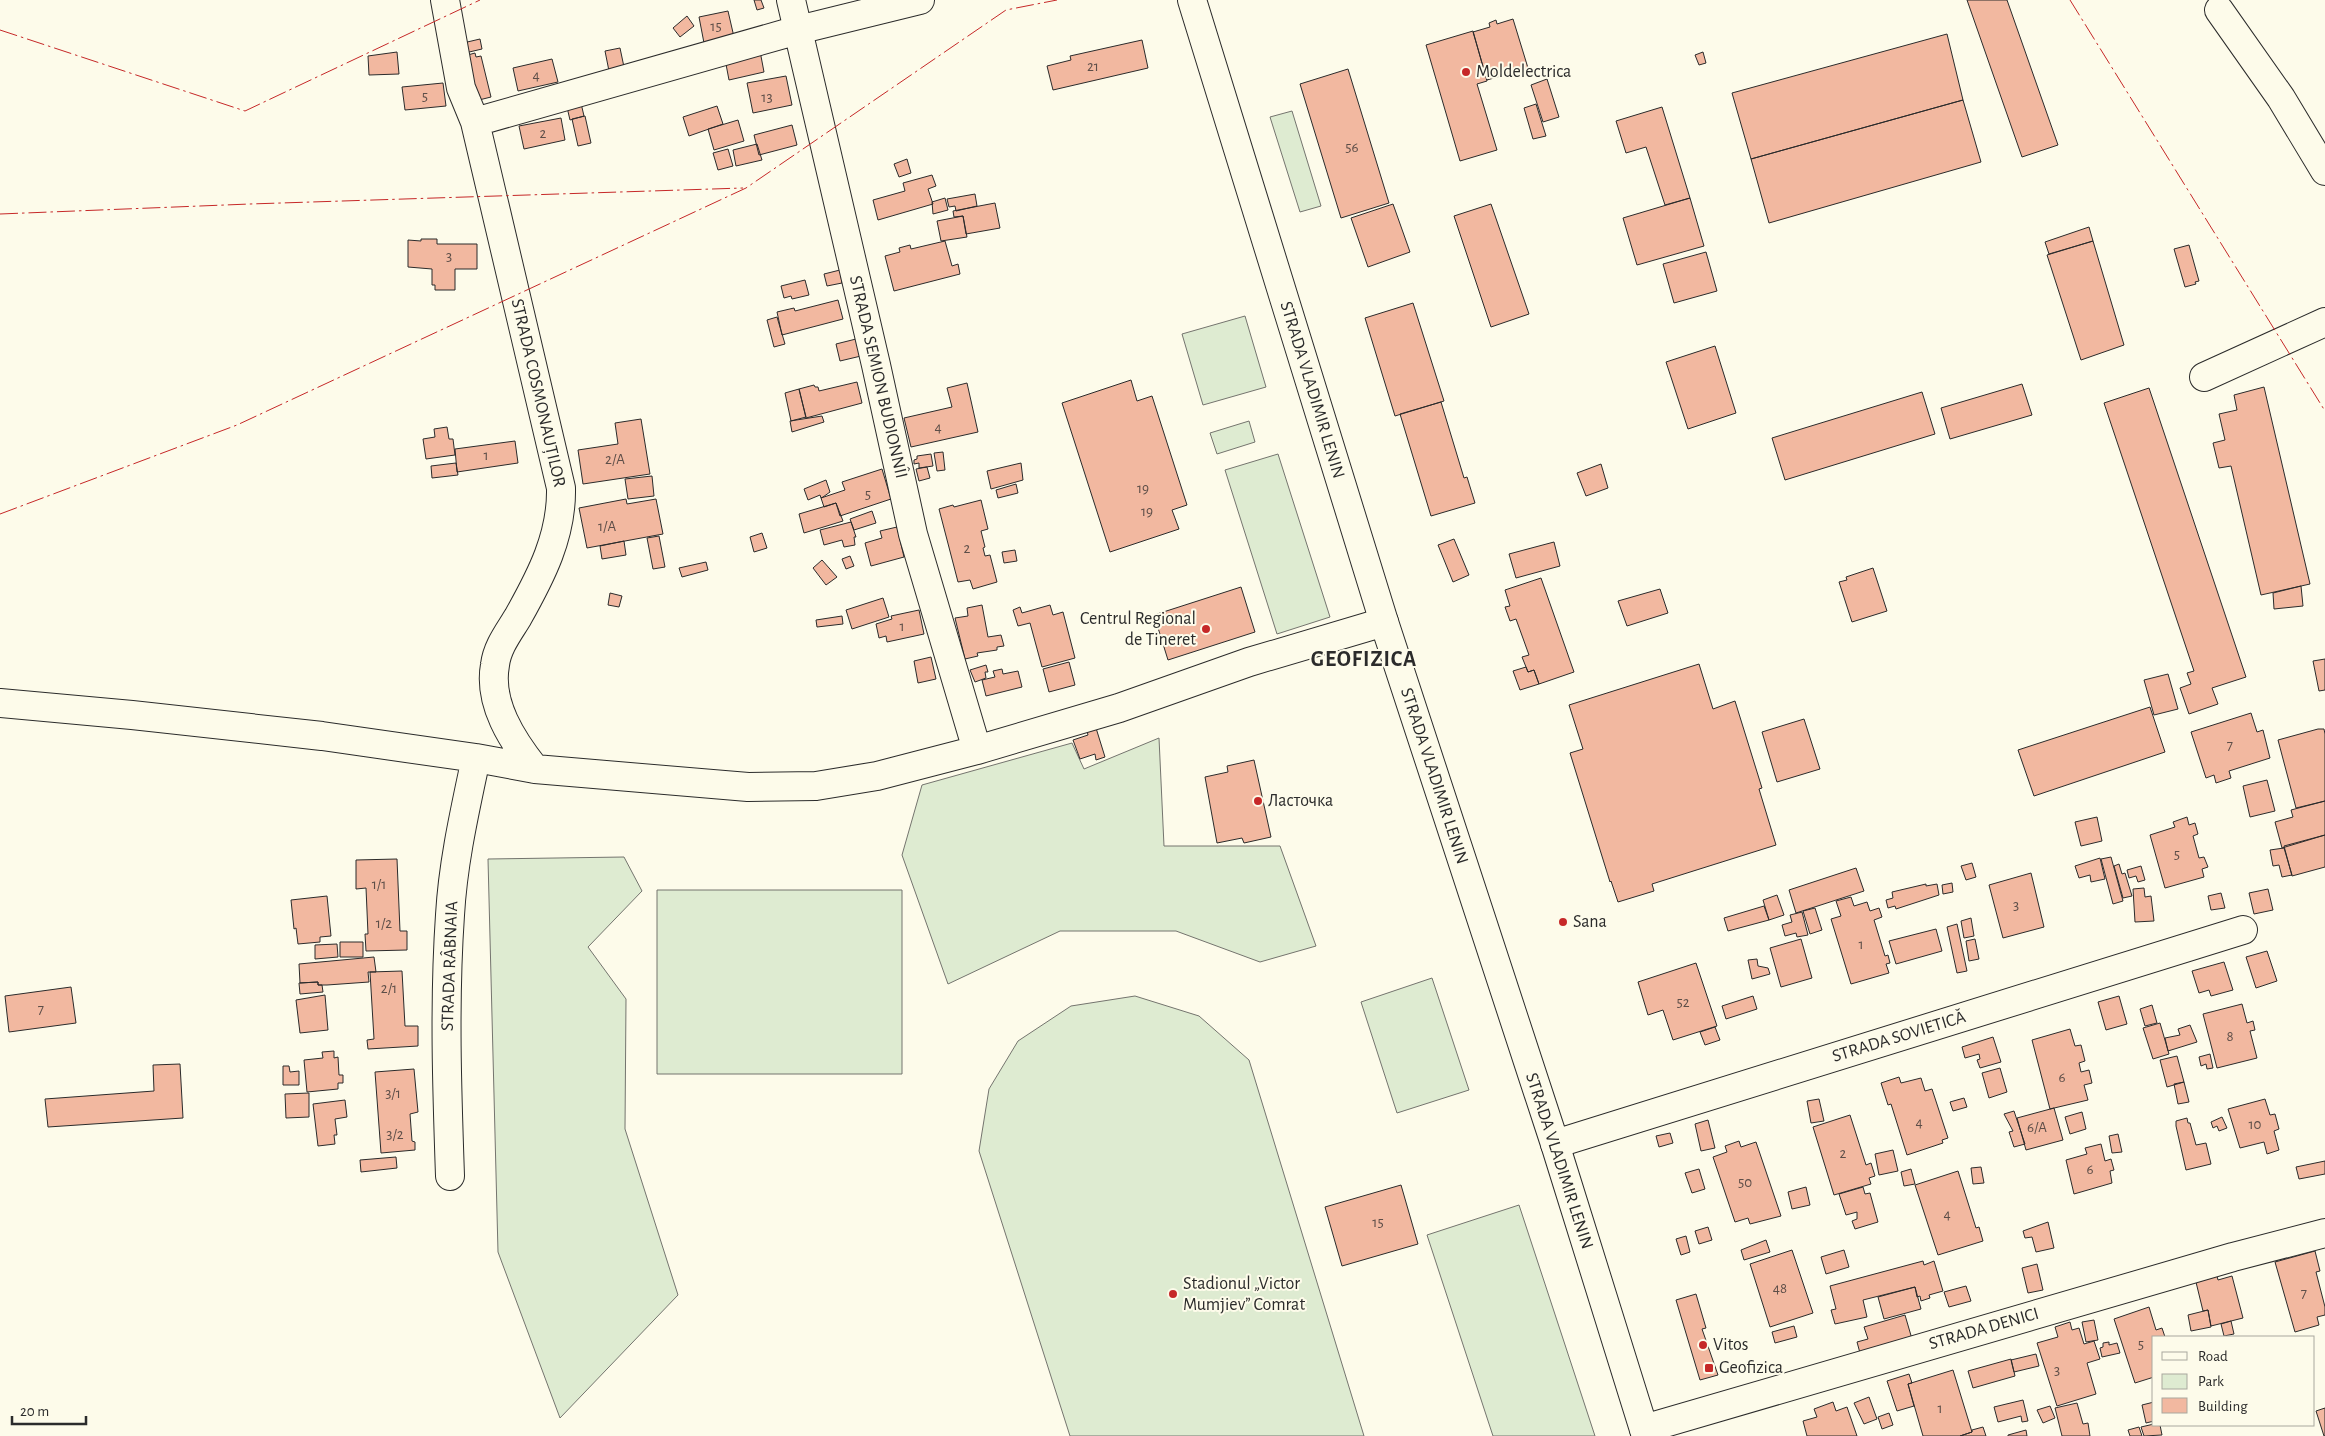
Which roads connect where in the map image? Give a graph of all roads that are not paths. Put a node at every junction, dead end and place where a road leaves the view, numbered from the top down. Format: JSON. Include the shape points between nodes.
{"nodes":[{"id":1,"x":445,"y":0,"type":"edge"},
{"id":2,"x":790,"y":0,"type":"edge"},
{"id":3,"x":920,"y":0,"type":"edge"},
{"id":4,"x":1192,"y":0,"type":"edge"},
{"id":5,"x":2219,"y":10,"type":"dead end"},
{"id":6,"x":798,"y":30,"type":"junction"},
{"id":7,"x":475,"y":122,"type":"junction"},
{"id":8,"x":2325,"y":172,"type":"edge"},
{"id":9,"x":2325,"y":322,"type":"edge"},
{"id":10,"x":2204,"y":377,"type":"dead end"},
{"id":11,"x":1384,"y":622,"type":"junction"},
{"id":12,"x":0,"y":703,"type":"edge"},
{"id":13,"x":978,"y":750,"type":"junction"},
{"id":14,"x":476,"y":758,"type":"junction"},
{"id":15,"x":535,"y":768,"type":"junction"},
{"id":16,"x":2243,"y":930,"type":"dead end"},
{"id":17,"x":1555,"y":1144,"type":"junction"},
{"id":18,"x":450,"y":1176,"type":"dead end"},
{"id":19,"x":2325,"y":1232,"type":"edge"},
{"id":20,"x":1645,"y":1432,"type":"edge"}],
"edges":[{"from":1,"to":7,"type":"street","name":"STRADA COSMONAUȚILOR","via":[[461,88]]},
{"from":2,"to":6,"type":"street","name":"STRADA SEMION BUDIONNÎI"},
{"from":3,"to":6,"type":"street"},
{"from":4,"to":11,"type":"street","name":"STRADA VLADIMIR LENIN"},
{"from":5,"to":8,"type":"street","via":[[2280,98]]},
{"from":6,"to":7,"type":"street"},
{"from":6,"to":13,"type":"street","name":"STRADA SEMION BUDIONNÎI","via":[[913,534]]},
{"from":7,"to":15,"type":"street","name":"STRADA COSMONAUȚILOR","via":[[562,488],[562,507],[550,556],[501,645],[493,679],[500,711],[515,744]]},
{"from":9,"to":10,"type":"street"},
{"from":11,"to":13,"type":"street"},
{"from":11,"to":17,"type":"street","name":"STRADA VLADIMIR LENIN"},
{"from":12,"to":14,"type":"street","via":[[132,714]]},
{"from":13,"to":15,"type":"street","via":[[877,776],[816,786],[748,787]]},
{"from":14,"to":15,"type":"street"},
{"from":14,"to":18,"type":"street","name":"STRADA RÂBNAIA","via":[[461,827],[450,914],[447,1075]]},
{"from":16,"to":17,"type":"street","name":"STRADA SOVIETICĂ"},
{"from":17,"to":20,"type":"street","name":"STRADA VLADIMIR LENIN"},
{"from":19,"to":20,"type":"street","name":"STRADA DENICI"}]}
